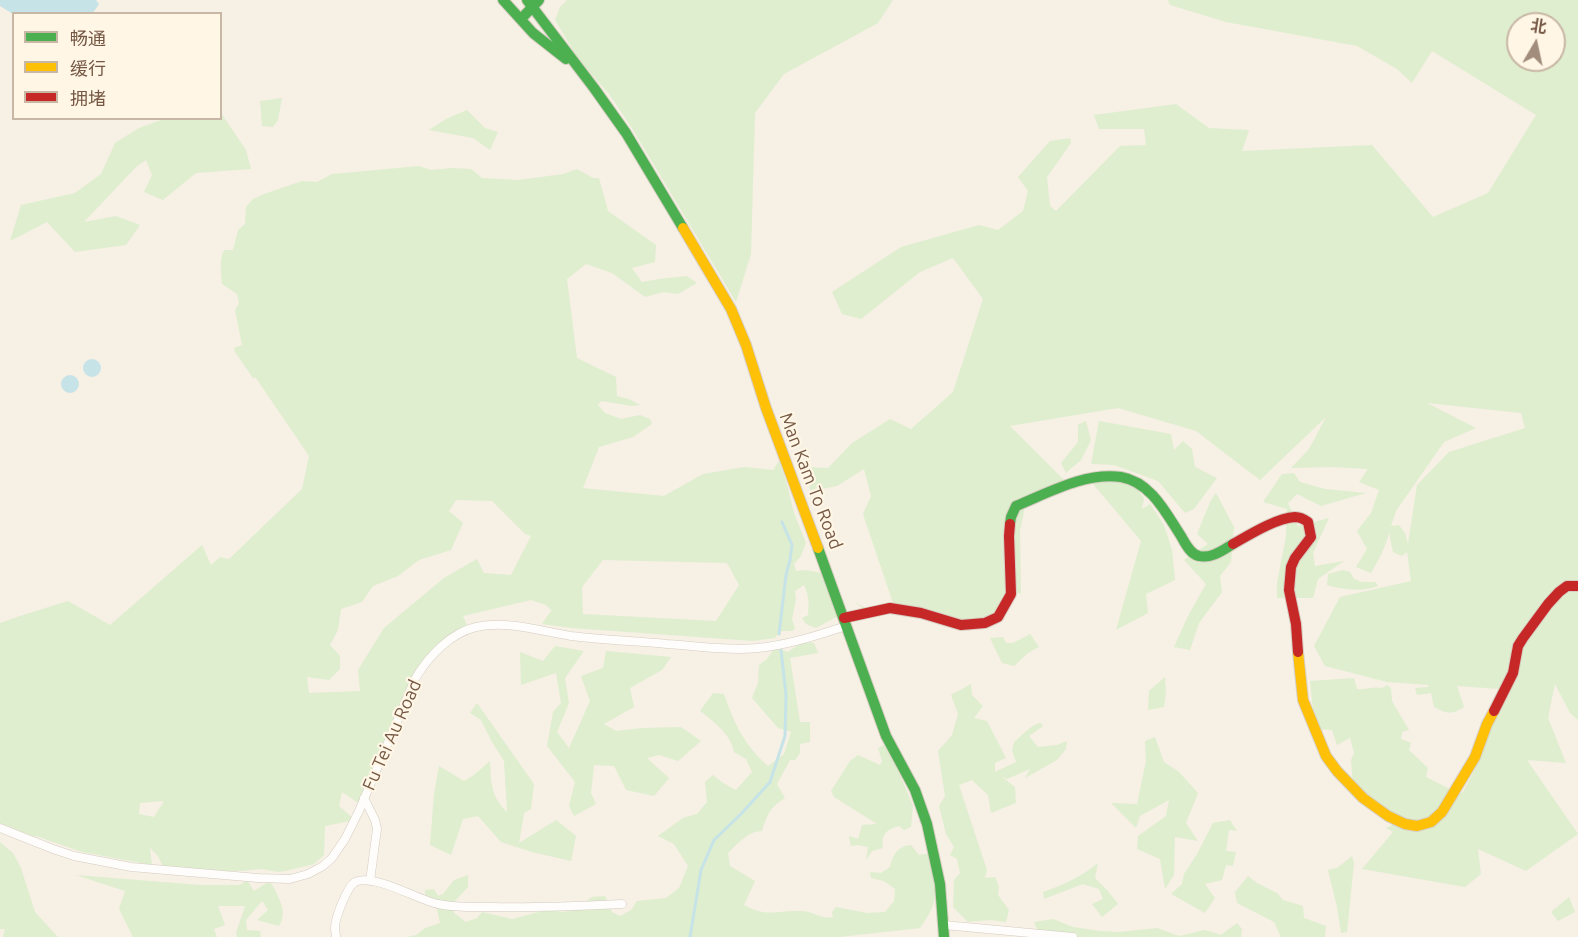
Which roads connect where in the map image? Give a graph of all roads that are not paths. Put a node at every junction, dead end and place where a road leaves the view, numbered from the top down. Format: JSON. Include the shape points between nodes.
{"nodes":[{"id":1,"x":503,"y":0,"type":"edge"},
{"id":2,"x":533,"y":2,"type":"edge"},
{"id":3,"x":521,"y":19,"type":"junction"},
{"id":4,"x":577,"y":67,"type":"junction"},
{"id":5,"x":1578,"y":586,"type":"edge"},
{"id":6,"x":845,"y":622,"type":"junction"},
{"id":7,"x":364,"y":798,"type":"junction"},
{"id":8,"x":0,"y":828,"type":"edge"},
{"id":9,"x":370,"y":881,"type":"junction"},
{"id":10,"x":622,"y":904,"type":"dead end"},
{"id":11,"x":944,"y":925,"type":"junction"},
{"id":12,"x":336,"y":937,"type":"edge"},
{"id":13,"x":945,"y":937,"type":"edge"},
{"id":14,"x":1073,"y":937,"type":"edge"}],
"edges":[{"from":1,"to":3,"type":"street","name":"Man Kam To Road"},
{"from":2,"to":3,"type":"street"},
{"from":2,"to":4,"type":"street","name":"Man Kam To Road"},
{"from":3,"to":4,"type":"street","name":"Man Kam To Road"},
{"from":4,"to":6,"type":"street","name":"Man Kam To Road","via":[[626,133],[731,309]]},
{"from":5,"to":6,"type":"street","via":[[1566,586],[1557,592],[1522,638],[1513,673],[1475,757],[1442,812],[1431,822],[1417,826],[1388,816],[1363,798],[1337,771],[1326,756],[1303,699],[1289,590],[1291,567],[1311,537],[1308,522],[1300,517],[1275,523],[1213,555],[1202,556],[1188,548],[1158,502],[1136,482],[1116,476],[1085,479],[1016,506],[1009,536],[1011,594],[998,617],[985,623],[962,625],[890,608]]},
{"from":6,"to":7,"type":"street","name":"Fu Tei Au Road","via":[[806,639],[743,648],[571,636],[512,625],[474,628],[449,640],[420,671]]},
{"from":6,"to":11,"type":"street","name":"Man Kam To Road","via":[[886,736],[915,790],[927,824]]},
{"from":7,"to":8,"type":"street","name":"Fu Tei Au Road","via":[[334,856],[308,874],[290,879],[109,864],[52,849]]},
{"from":7,"to":9,"type":"street","via":[[377,829]]},
{"from":9,"to":10,"type":"street","via":[[453,907]]},
{"from":9,"to":12,"type":"street","via":[[365,879],[350,887],[338,916]]},
{"from":11,"to":13,"type":"street","name":"Man Kam To Road"},
{"from":11,"to":14,"type":"street"}]}
